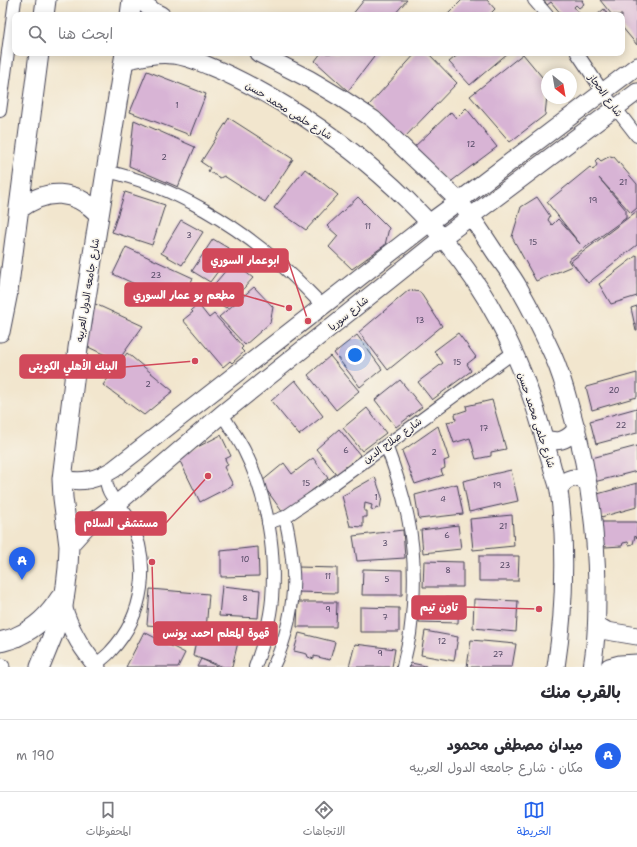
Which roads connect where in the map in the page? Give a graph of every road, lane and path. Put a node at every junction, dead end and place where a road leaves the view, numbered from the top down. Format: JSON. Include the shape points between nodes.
{"nodes":[{"id":1,"x":15,"y":0,"type":"edge"},
{"id":2,"x":46,"y":0,"type":"edge"},
{"id":3,"x":132,"y":0,"type":"edge"},
{"id":4,"x":140,"y":0,"type":"edge"},
{"id":5,"x":534,"y":0,"type":"edge"},
{"id":6,"x":44,"y":12,"type":"edge"},
{"id":7,"x":130,"y":12,"type":"edge"},
{"id":8,"x":155,"y":12,"type":"edge"},
{"id":9,"x":544,"y":12,"type":"edge"},
{"id":10,"x":6,"y":24,"type":"edge"},
{"id":11,"x":39,"y":56,"type":"edge"},
{"id":12,"x":148,"y":56,"type":"edge"},
{"id":13,"x":187,"y":56,"type":"edge"},
{"id":14,"x":264,"y":56,"type":"edge"},
{"id":15,"x":579,"y":56,"type":"edge"},
{"id":16,"x":124,"y":57,"type":"edge"},
{"id":17,"x":637,"y":66,"type":"edge"},
{"id":18,"x":603,"y":92,"type":"junction"},
{"id":19,"x":637,"y":92,"type":"edge"},
{"id":20,"x":616,"y":109,"type":"junction"},
{"id":21,"x":0,"y":111,"type":"edge"},
{"id":22,"x":637,"y":136,"type":"edge"},
{"id":23,"x":106,"y":171,"type":"junction"},
{"id":24,"x":459,"y":202,"type":"junction"},
{"id":25,"x":19,"y":209,"type":"junction"},
{"id":26,"x":99,"y":214,"type":"junction"},
{"id":27,"x":471,"y":216,"type":"junction"},
{"id":28,"x":429,"y":223,"type":"junction"},
{"id":29,"x":442,"y":238,"type":"junction"},
{"id":30,"x":323,"y":306,"type":"junction"},
{"id":31,"x":2,"y":309,"type":"edge"},
{"id":32,"x":0,"y":332,"type":"edge"},
{"id":33,"x":514,"y":352,"type":"junction"},
{"id":34,"x":222,"y":414,"type":"junction"},
{"id":35,"x":576,"y":428,"type":"junction"},
{"id":36,"x":544,"y":438,"type":"junction"},
{"id":37,"x":386,"y":445,"type":"junction"},
{"id":38,"x":106,"y":474,"type":"junction"},
{"id":39,"x":62,"y":479,"type":"junction"},
{"id":40,"x":588,"y":484,"type":"junction"},
{"id":41,"x":559,"y":490,"type":"junction"},
{"id":42,"x":118,"y":503,"type":"junction"},
{"id":43,"x":285,"y":517,"type":"junction"},
{"id":44,"x":268,"y":523,"type":"junction"},
{"id":45,"x":69,"y":546,"type":"junction"},
{"id":46,"x":64,"y":598,"type":"junction"},
{"id":47,"x":597,"y":625,"type":"junction"},
{"id":48,"x":637,"y":637,"type":"edge"},
{"id":49,"x":0,"y":642,"type":"edge"},
{"id":50,"x":637,"y":661,"type":"edge"},
{"id":51,"x":96,"y":666,"type":"edge"},
{"id":52,"x":40,"y":667,"type":"edge"},
{"id":53,"x":255,"y":667,"type":"edge"},
{"id":54,"x":273,"y":667,"type":"edge"},
{"id":55,"x":402,"y":667,"type":"edge"},
{"id":56,"x":556,"y":667,"type":"edge"},
{"id":57,"x":592,"y":667,"type":"edge"},
{"id":58,"x":609,"y":667,"type":"edge"}],
"edges":[{"from":1,"to":10,"type":"street"},
{"from":2,"to":6,"type":"main road"},
{"from":3,"to":7,"type":"main road"},
{"from":4,"to":8,"type":"street"},
{"from":5,"to":9,"type":"street"},
{"from":10,"to":21,"type":"street"},
{"from":11,"to":25,"type":"main road"},
{"from":12,"to":16,"type":"street","name":"شارع حلمى محمد حسن"},
{"from":13,"to":28,"type":"street","name":"شارع حلمى محمد حسن","via":[[247,84],[336,139],[377,172]]},
{"from":14,"to":24,"type":"street","via":[[309,79],[373,119]]},
{"from":15,"to":18,"type":"street","name":"شارع الحجاز"},
{"from":16,"to":23,"type":"main road","name":"شارع جامعه الدول العربيه"},
{"from":17,"to":18,"type":"street","name":"شارع سوريا"},
{"from":18,"to":20,"type":"street","name":"شارع الحجاز"},
{"from":18,"to":24,"type":"street","name":"شارع سوريا"},
{"from":19,"to":20,"type":"street","name":"شارع سوريا"},
{"from":20,"to":22,"type":"street","name":"شارع الحجاز"},
{"from":20,"to":27,"type":"street","name":"شارع سوريا"},
{"from":23,"to":26,"type":"main road","name":"شارع جامعه الدول العربيه"},
{"from":23,"to":30,"type":"street","via":[[126,175],[163,189],[208,212],[251,240],[291,273]]},
{"from":24,"to":27,"type":"street"},
{"from":24,"to":28,"type":"street","name":"شارع سوريا"},
{"from":25,"to":26,"type":"main road","via":[[38,197],[60,194],[82,200]]},
{"from":25,"to":31,"type":"main road"},
{"from":26,"to":39,"type":"main road","name":"شارع جامعه الدول العربيه","via":[[78,348]]},
{"from":27,"to":29,"type":"street","name":"شارع سوريا"},
{"from":27,"to":35,"type":"street","via":[[519,288],[540,328],[565,388]]},
{"from":28,"to":29,"type":"street","name":"شارع حلمى محمد حسن"},
{"from":28,"to":30,"type":"street","name":"شارع سوريا"},
{"from":29,"to":33,"type":"street","name":"شارع حلمى محمد حسن","via":[[483,293]]},
{"from":29,"to":34,"type":"street","name":"شارع سوريا"},
{"from":30,"to":38,"type":"street","name":"شارع سوريا"},
{"from":31,"to":32,"type":"main road"},
{"from":33,"to":36,"type":"street","name":"شارع حلمى محمد حسن","via":[[533,400]]},
{"from":33,"to":37,"type":"street","name":"شارع صلاح الدين"},
{"from":34,"to":42,"type":"street","name":"شارع سوريا"},
{"from":34,"to":44,"type":"street","via":[[250,462],[260,488]]},
{"from":35,"to":36,"type":"street","via":[[562,440]]},
{"from":35,"to":40,"type":"street"},
{"from":36,"to":41,"type":"street","name":"شارع حلمى محمد حسن"},
{"from":37,"to":43,"type":"street","name":"شارع صلاح الدين"},
{"from":37,"to":55,"type":"street","via":[[409,519],[413,557],[414,596],[410,635]]},
{"from":38,"to":39,"type":"street","name":"شارع سوريا","via":[[84,481]]},
{"from":38,"to":42,"type":"street","via":[[108,490]]},
{"from":39,"to":45,"type":"main road","name":"شارع جامعه الدول العربيه"},
{"from":40,"to":41,"type":"street","via":[[579,478],[569,479]]},
{"from":40,"to":47,"type":"street","via":[[597,566]]},
{"from":41,"to":56,"type":"street","name":"شارع حلمى محمد حسن","via":[[564,584]]},
{"from":42,"to":45,"type":"street","name":"شارع سوريا","via":[[88,525]]},
{"from":42,"to":51,"type":"street","via":[[137,537],[141,556],[140,596],[134,616],[124,635]]},
{"from":43,"to":44,"type":"street","name":"شارع صلاح الدين"},
{"from":43,"to":54,"type":"street","via":[[291,546],[292,601],[287,629]]},
{"from":44,"to":53,"type":"street","via":[[274,565],[272,600],[266,634]]},
{"from":45,"to":46,"type":"main road","name":"شارع جامعه الدول العربيه"},
{"from":46,"to":49,"type":"main road","via":[[38,624],[18,636]]},
{"from":46,"to":51,"type":"street","via":[[68,622]]},
{"from":46,"to":52,"type":"main road","name":"شارع جامعه الدول العربيه"},
{"from":47,"to":48,"type":"street","via":[[607,631]]},
{"from":47,"to":57,"type":"street"},
{"from":48,"to":50,"type":"street","via":[[632,645],[633,655]]},
{"from":50,"to":58,"type":"street"}]}
